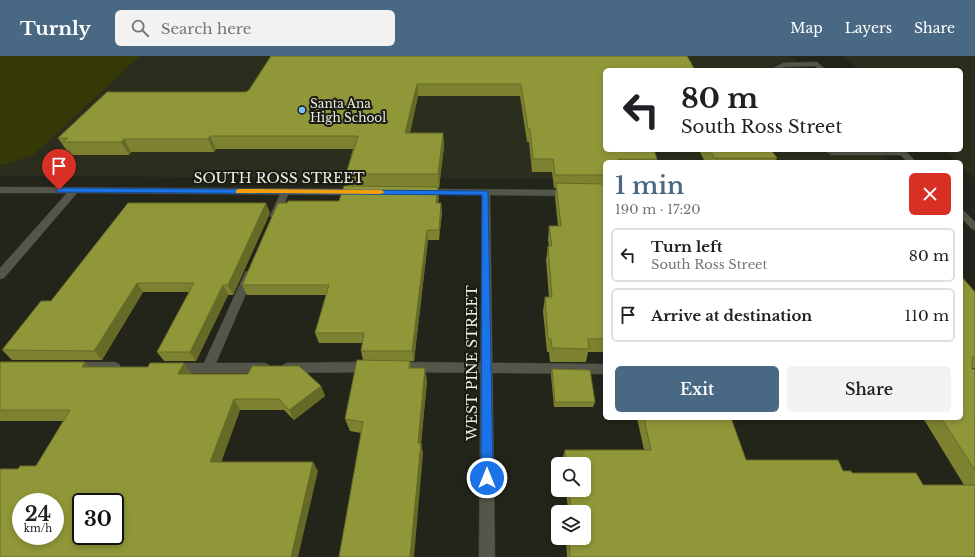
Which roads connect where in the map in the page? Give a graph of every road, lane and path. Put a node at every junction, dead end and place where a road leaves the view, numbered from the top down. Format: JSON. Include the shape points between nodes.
{"nodes":[{"id":1,"x":777,"y":68,"type":"edge"},
{"id":2,"x":821,"y":68,"type":"edge"},
{"id":3,"x":830,"y":152,"type":"edge"},
{"id":4,"x":866,"y":152,"type":"edge"},
{"id":5,"x":903,"y":152,"type":"edge"},
{"id":6,"x":910,"y":160,"type":"edge"},
{"id":7,"x":0,"y":190,"type":"edge"},
{"id":8,"x":74,"y":191,"type":"junction"},
{"id":9,"x":285,"y":192,"type":"junction"},
{"id":10,"x":362,"y":192,"type":"edge"},
{"id":11,"x":416,"y":192,"type":"edge"},
{"id":12,"x":486,"y":192,"type":"junction"},
{"id":13,"x":581,"y":193,"type":"edge"},
{"id":14,"x":963,"y":215,"type":"edge"},
{"id":15,"x":270,"y":227,"type":"edge"},
{"id":16,"x":975,"y":227,"type":"edge"},
{"id":17,"x":254,"y":262,"type":"edge"},
{"id":18,"x":0,"y":274,"type":"edge"},
{"id":19,"x":62,"y":366,"type":"edge"},
{"id":20,"x":123,"y":367,"type":"edge"},
{"id":21,"x":487,"y":367,"type":"junction"},
{"id":22,"x":162,"y":368,"type":"edge"},
{"id":23,"x":208,"y":368,"type":"junction"},
{"id":24,"x":603,"y":369,"type":"edge"},
{"id":25,"x":487,"y":557,"type":"edge"}],
"edges":[{"from":1,"to":2,"type":"street","via":[[783,65],[817,64]]},
{"from":3,"to":4,"type":"street"},
{"from":5,"to":6,"type":"street"},
{"from":7,"to":8,"type":"street","name":"SOUTH ROSS STREET"},
{"from":8,"to":9,"type":"street","name":"SOUTH ROSS STREET"},
{"from":8,"to":18,"type":"street"},
{"from":9,"to":10,"type":"street","name":"SOUTH ROSS STREET"},
{"from":9,"to":15,"type":"street"},
{"from":11,"to":12,"type":"street"},
{"from":12,"to":13,"type":"street"},
{"from":12,"to":21,"type":"street","name":"WEST PINE STREET"},
{"from":14,"to":16,"type":"street"},
{"from":17,"to":23,"type":"street"},
{"from":19,"to":20,"type":"street"},
{"from":21,"to":23,"type":"street"},
{"from":21,"to":24,"type":"street"},
{"from":21,"to":25,"type":"street","name":"WEST PINE STREET"},
{"from":22,"to":23,"type":"street"}]}
